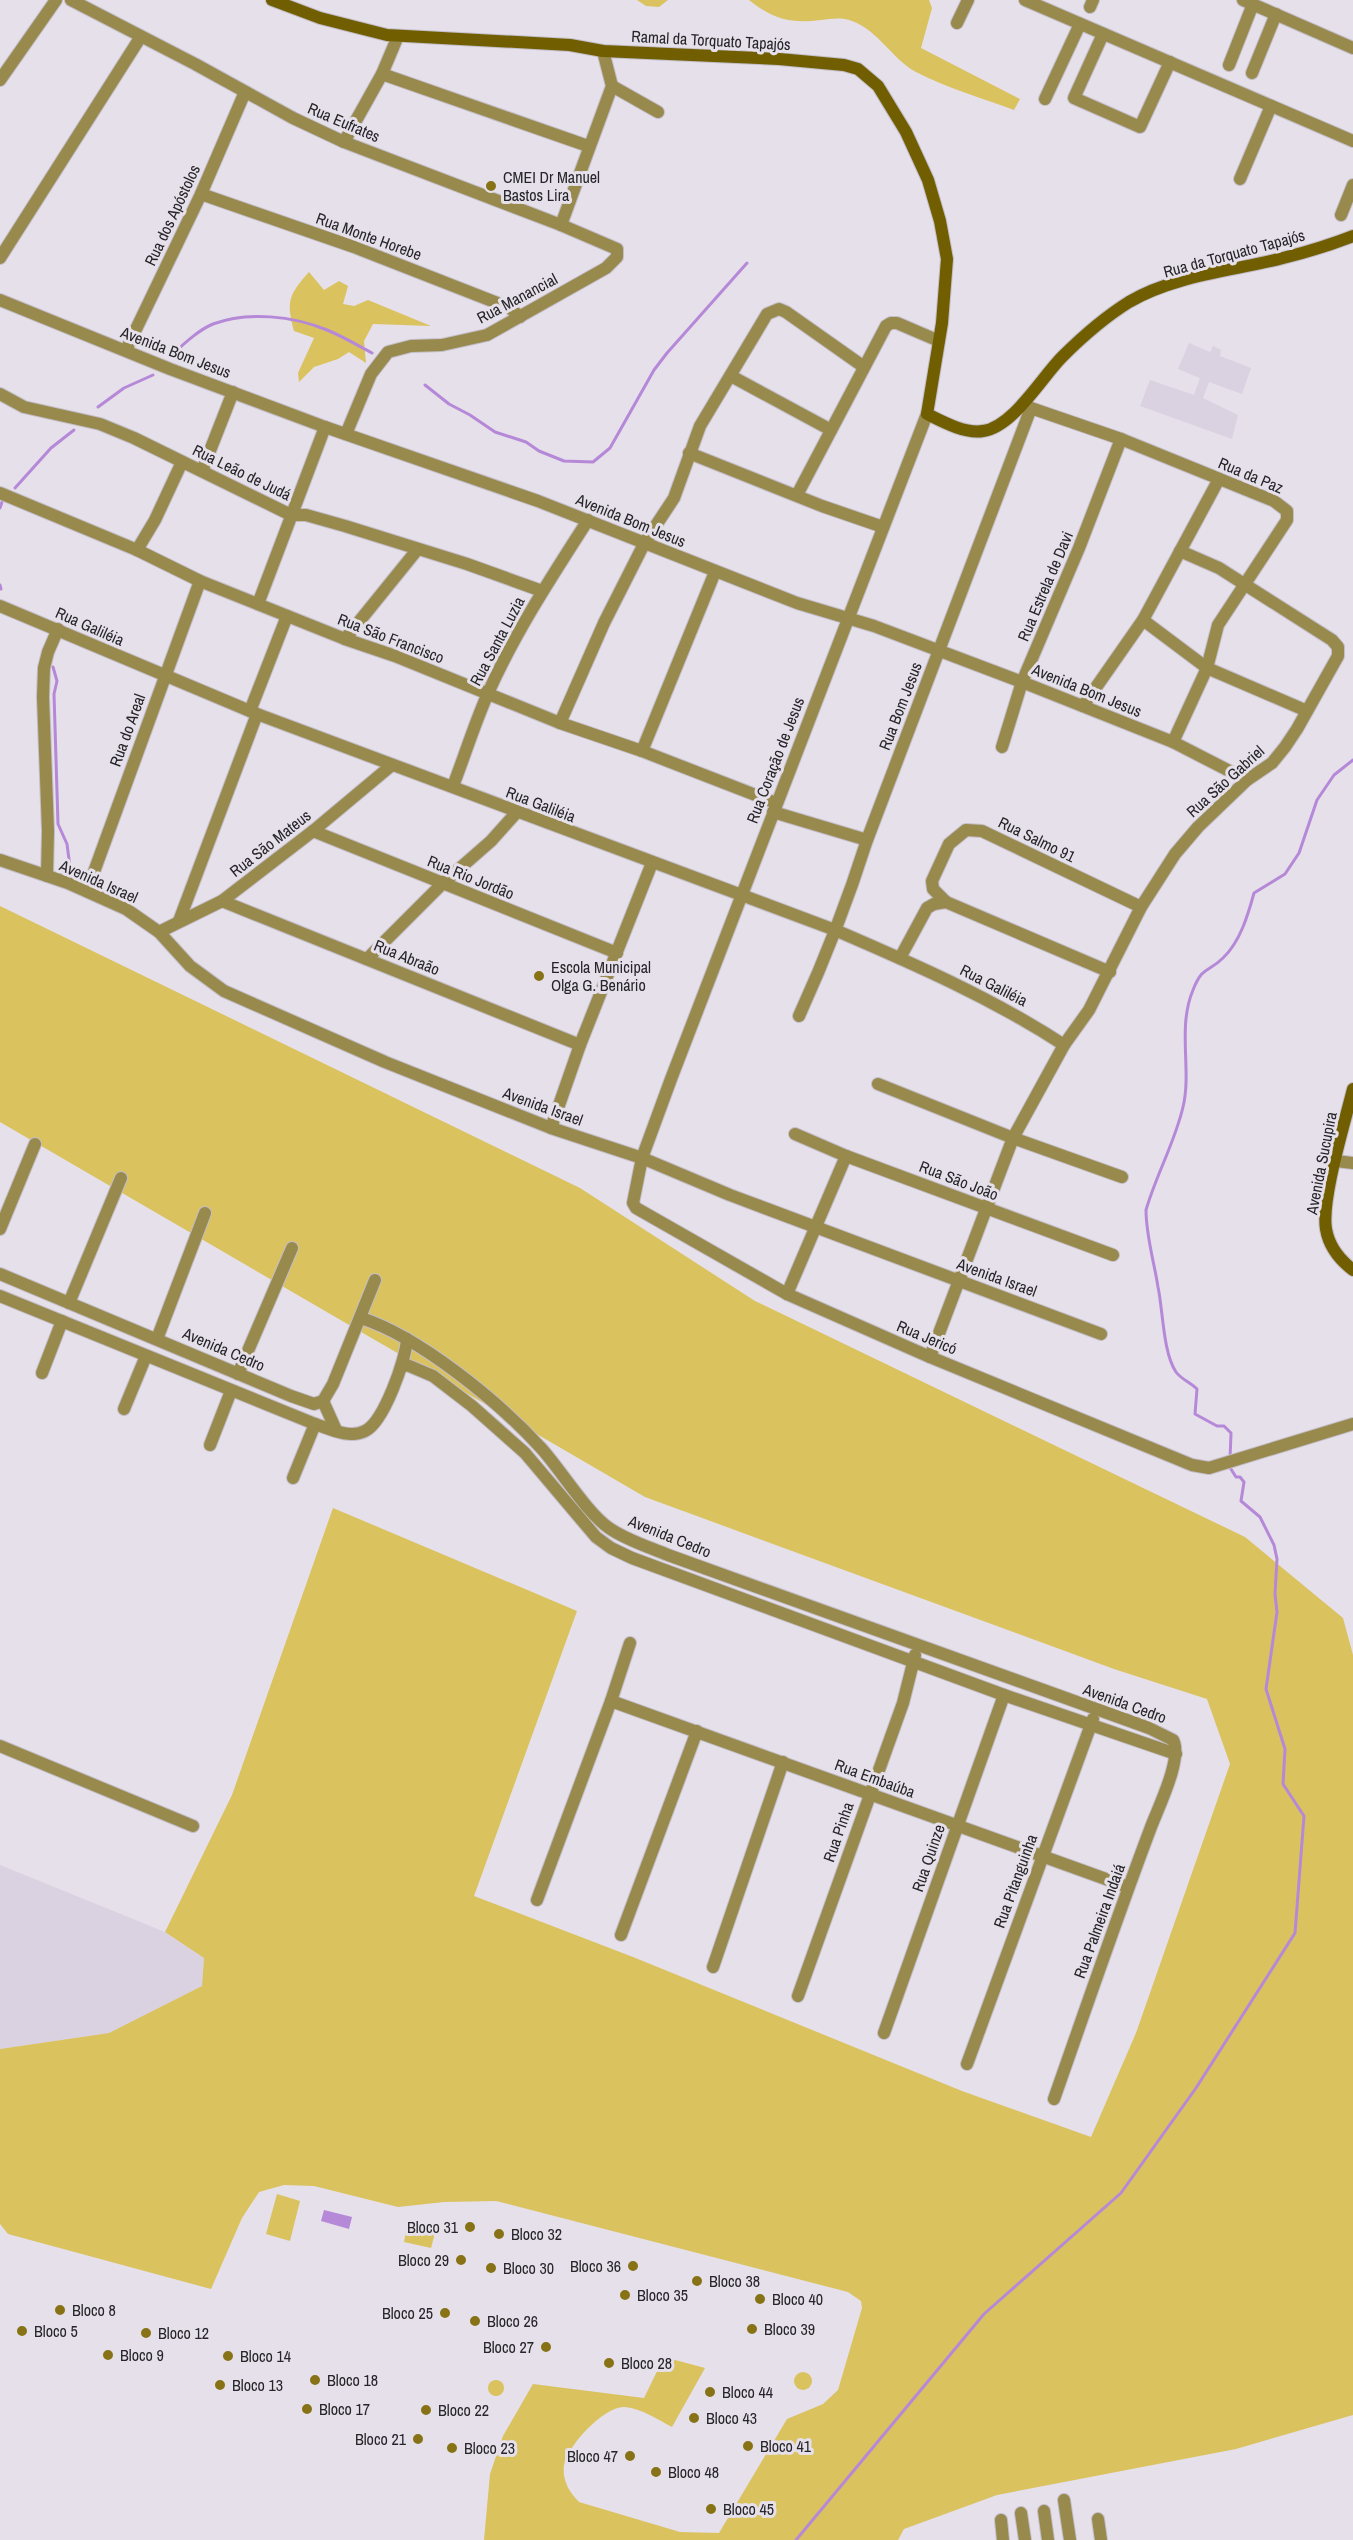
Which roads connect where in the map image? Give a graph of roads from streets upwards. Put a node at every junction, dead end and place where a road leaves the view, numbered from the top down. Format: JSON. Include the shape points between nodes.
{"nodes":[{"id":1,"x":56,"y":0,"type":"edge"},
{"id":2,"x":968,"y":0,"type":"edge"},
{"id":3,"x":1025,"y":0,"type":"edge"},
{"id":4,"x":278,"y":1,"type":"edge"},
{"id":5,"x":76,"y":2,"type":"edge"},
{"id":6,"x":1248,"y":2,"type":"edge"},
{"id":7,"x":1276,"y":14,"type":"junction"},
{"id":8,"x":957,"y":23,"type":"dead end"},
{"id":9,"x":1080,"y":24,"type":"junction"},
{"id":10,"x":1103,"y":34,"type":"junction"},
{"id":11,"x":399,"y":36,"type":"junction"},
{"id":12,"x":140,"y":38,"type":"junction"},
{"id":13,"x":1353,"y":48,"type":"edge"},
{"id":14,"x":603,"y":51,"type":"junction"},
{"id":15,"x":1170,"y":62,"type":"junction"},
{"id":16,"x":1228,"y":65,"type":"dead end"},
{"id":17,"x":382,"y":74,"type":"junction"},
{"id":18,"x":1252,"y":74,"type":"dead end"},
{"id":19,"x":0,"y":80,"type":"edge"},
{"id":20,"x":612,"y":86,"type":"junction"},
{"id":21,"x":245,"y":92,"type":"junction"},
{"id":22,"x":1045,"y":99,"type":"dead end"},
{"id":23,"x":1271,"y":106,"type":"junction"},
{"id":24,"x":658,"y":112,"type":"dead end"},
{"id":25,"x":1353,"y":141,"type":"edge"},
{"id":26,"x":344,"y":142,"type":"junction"},
{"id":27,"x":588,"y":146,"type":"junction"},
{"id":28,"x":1240,"y":179,"type":"dead end"},
{"id":29,"x":1353,"y":185,"type":"edge"},
{"id":30,"x":201,"y":194,"type":"junction"},
{"id":31,"x":1341,"y":215,"type":"dead end"},
{"id":32,"x":561,"y":225,"type":"junction"},
{"id":33,"x":1353,"y":236,"type":"edge"},
{"id":34,"x":606,"y":243,"type":"joint"},
{"id":35,"x":0,"y":258,"type":"edge"},
{"id":36,"x":0,"y":300,"type":"edge"},
{"id":37,"x":520,"y":317,"type":"junction"},
{"id":38,"x":939,"y":341,"type":"junction"},
{"id":39,"x":126,"y":350,"type":"junction"},
{"id":40,"x":864,"y":367,"type":"junction"},
{"id":41,"x":731,"y":376,"type":"junction"},
{"id":42,"x":233,"y":392,"type":"junction"},
{"id":43,"x":0,"y":394,"type":"edge"},
{"id":44,"x":1027,"y":406,"type":"junction"},
{"id":45,"x":927,"y":414,"type":"junction"},
{"id":46,"x":325,"y":427,"type":"junction"},
{"id":47,"x":831,"y":430,"type":"junction"},
{"id":48,"x":346,"y":434,"type":"junction"},
{"id":49,"x":1120,"y":439,"type":"junction"},
{"id":50,"x":689,"y":453,"type":"junction"},
{"id":51,"x":182,"y":462,"type":"junction"},
{"id":52,"x":202,"y":471,"type":"junction"},
{"id":53,"x":1220,"y":479,"type":"junction"},
{"id":54,"x":0,"y":493,"type":"edge"},
{"id":55,"x":797,"y":495,"type":"junction"},
{"id":56,"x":291,"y":514,"type":"junction"},
{"id":57,"x":588,"y":520,"type":"junction"},
{"id":58,"x":883,"y":527,"type":"junction"},
{"id":59,"x":645,"y":542,"type":"junction"},
{"id":60,"x":137,"y":550,"type":"junction"},
{"id":61,"x":417,"y":550,"type":"junction"},
{"id":62,"x":1180,"y":551,"type":"junction"},
{"id":63,"x":715,"y":572,"type":"junction"},
{"id":64,"x":200,"y":581,"type":"junction"},
{"id":65,"x":1245,"y":584,"type":"junction"},
{"id":66,"x":542,"y":591,"type":"junction"},
{"id":67,"x":258,"y":604,"type":"junction"},
{"id":68,"x":0,"y":606,"type":"edge"},
{"id":69,"x":287,"y":616,"type":"junction"},
{"id":70,"x":847,"y":619,"type":"junction"},
{"id":71,"x":1143,"y":620,"type":"junction"},
{"id":72,"x":58,"y":629,"type":"junction"},
{"id":73,"x":345,"y":639,"type":"junction"},
{"id":74,"x":940,"y":650,"type":"junction"},
{"id":75,"x":1206,"y":668,"type":"junction"},
{"id":76,"x":165,"y":676,"type":"junction"},
{"id":77,"x":1022,"y":682,"type":"junction"},
{"id":78,"x":488,"y":693,"type":"junction"},
{"id":79,"x":1083,"y":706,"type":"junction"},
{"id":80,"x":1307,"y":711,"type":"junction"},
{"id":81,"x":253,"y":712,"type":"junction"},
{"id":82,"x":560,"y":723,"type":"junction"},
{"id":83,"x":1173,"y":742,"type":"junction"},
{"id":84,"x":1002,"y":747,"type":"dead end"},
{"id":85,"x":642,"y":751,"type":"junction"},
{"id":86,"x":392,"y":765,"type":"junction"},
{"id":87,"x":1246,"y":780,"type":"junction"},
{"id":88,"x":453,"y":786,"type":"junction"},
{"id":89,"x":775,"y":807,"type":"junction"},
{"id":90,"x":517,"y":812,"type":"junction"},
{"id":91,"x":313,"y":831,"type":"junction"},
{"id":92,"x":867,"y":840,"type":"junction"},
{"id":93,"x":0,"y":860,"type":"edge"},
{"id":94,"x":652,"y":863,"type":"junction"},
{"id":95,"x":47,"y":876,"type":"junction"},
{"id":96,"x":443,"y":883,"type":"junction"},
{"id":97,"x":87,"y":891,"type":"junction"},
{"id":98,"x":741,"y":896,"type":"junction"},
{"id":99,"x":222,"y":901,"type":"junction"},
{"id":100,"x":946,"y":902,"type":"junction"},
{"id":101,"x":1141,"y":907,"type":"junction"},
{"id":102,"x":179,"y":921,"type":"junction"},
{"id":103,"x":835,"y":930,"type":"junction"},
{"id":104,"x":159,"y":932,"type":"junction"},
{"id":105,"x":616,"y":953,"type":"junction"},
{"id":106,"x":900,"y":958,"type":"junction"},
{"id":107,"x":367,"y":959,"type":"junction"},
{"id":108,"x":1110,"y":972,"type":"junction"},
{"id":109,"x":799,"y":1016,"type":"dead end"},
{"id":110,"x":580,"y":1044,"type":"junction"},
{"id":111,"x":1064,"y":1045,"type":"junction"},
{"id":112,"x":878,"y":1084,"type":"dead end"},
{"id":113,"x":1353,"y":1089,"type":"edge"},
{"id":114,"x":551,"y":1128,"type":"junction"},
{"id":115,"x":795,"y":1134,"type":"dead end"},
{"id":116,"x":1013,"y":1138,"type":"junction"},
{"id":117,"x":35,"y":1144,"type":"dead end"},
{"id":118,"x":846,"y":1156,"type":"junction"},
{"id":119,"x":642,"y":1158,"type":"junction"},
{"id":120,"x":1336,"y":1161,"type":"junction"},
{"id":121,"x":1353,"y":1163,"type":"edge"},
{"id":122,"x":1122,"y":1177,"type":"dead end"},
{"id":123,"x":121,"y":1178,"type":"dead end"},
{"id":124,"x":634,"y":1189,"type":"joint"},
{"id":125,"x":987,"y":1209,"type":"junction"},
{"id":126,"x":205,"y":1213,"type":"dead end"},
{"id":127,"x":816,"y":1226,"type":"junction"},
{"id":128,"x":0,"y":1229,"type":"edge"},
{"id":129,"x":292,"y":1248,"type":"dead end"},
{"id":130,"x":1113,"y":1255,"type":"dead end"},
{"id":131,"x":1353,"y":1270,"type":"edge"},
{"id":132,"x":0,"y":1274,"type":"edge"},
{"id":133,"x":375,"y":1280,"type":"dead end"},
{"id":134,"x":959,"y":1280,"type":"junction"},
{"id":135,"x":787,"y":1294,"type":"junction"},
{"id":136,"x":0,"y":1296,"type":"edge"},
{"id":137,"x":69,"y":1303,"type":"junction"},
{"id":138,"x":361,"y":1318,"type":"junction"},
{"id":139,"x":62,"y":1322,"type":"junction"},
{"id":140,"x":1101,"y":1334,"type":"dead end"},
{"id":141,"x":157,"y":1339,"type":"junction"},
{"id":142,"x":407,"y":1339,"type":"junction"},
{"id":143,"x":146,"y":1356,"type":"junction"},
{"id":144,"x":930,"y":1357,"type":"junction"},
{"id":145,"x":402,"y":1368,"type":"junction"},
{"id":146,"x":42,"y":1373,"type":"dead end"},
{"id":147,"x":238,"y":1374,"type":"junction"},
{"id":148,"x":231,"y":1391,"type":"junction"},
{"id":149,"x":323,"y":1401,"type":"junction"},
{"id":150,"x":124,"y":1409,"type":"dead end"},
{"id":151,"x":315,"y":1424,"type":"junction"},
{"id":152,"x":1353,"y":1424,"type":"edge"},
{"id":153,"x":336,"y":1431,"type":"junction"},
{"id":154,"x":210,"y":1445,"type":"dead end"},
{"id":155,"x":553,"y":1463,"type":"junction"},
{"id":156,"x":541,"y":1471,"type":"junction"},
{"id":157,"x":293,"y":1478,"type":"dead end"},
{"id":158,"x":715,"y":1572,"type":"junction"},
{"id":159,"x":710,"y":1586,"type":"junction"},
{"id":160,"x":630,"y":1643,"type":"dead end"},
{"id":161,"x":918,"y":1645,"type":"junction"},
{"id":162,"x":914,"y":1660,"type":"junction"},
{"id":163,"x":1004,"y":1695,"type":"junction"},
{"id":164,"x":611,"y":1701,"type":"junction"},
{"id":165,"x":1096,"y":1709,"type":"junction"},
{"id":166,"x":1090,"y":1725,"type":"junction"},
{"id":167,"x":697,"y":1731,"type":"junction"},
{"id":168,"x":0,"y":1746,"type":"edge"},
{"id":169,"x":1176,"y":1754,"type":"junction"},
{"id":170,"x":783,"y":1762,"type":"junction"},
{"id":171,"x":869,"y":1793,"type":"junction"},
{"id":172,"x":193,"y":1826,"type":"dead end"},
{"id":173,"x":956,"y":1826,"type":"junction"},
{"id":174,"x":1042,"y":1856,"type":"junction"},
{"id":175,"x":1128,"y":1887,"type":"junction"},
{"id":176,"x":537,"y":1900,"type":"dead end"},
{"id":177,"x":621,"y":1935,"type":"dead end"},
{"id":178,"x":713,"y":1967,"type":"dead end"},
{"id":179,"x":798,"y":1996,"type":"dead end"},
{"id":180,"x":884,"y":2033,"type":"dead end"},
{"id":181,"x":967,"y":2064,"type":"dead end"},
{"id":182,"x":1054,"y":2099,"type":"dead end"},
{"id":183,"x":1064,"y":2500,"type":"dead end"},
{"id":184,"x":1044,"y":2511,"type":"dead end"},
{"id":185,"x":1021,"y":2513,"type":"dead end"},
{"id":186,"x":1098,"y":2519,"type":"dead end"},
{"id":187,"x":1001,"y":2520,"type":"dead end"},
{"id":188,"x":1003,"y":2540,"type":"edge"},
{"id":189,"x":1025,"y":2540,"type":"edge"},
{"id":190,"x":1048,"y":2540,"type":"edge"},
{"id":191,"x":1070,"y":2540,"type":"edge"},
{"id":192,"x":1101,"y":2540,"type":"edge"}],
"edges":[{"from":1,"to":19,"type":"street"},
{"from":2,"to":8,"type":"street"},
{"from":3,"to":9,"type":"street"},
{"from":4,"to":11,"type":"street","name":"Ramal da Torquato Tapajós","via":[[351,27]]},
{"from":5,"to":12,"type":"street","name":"Rua Eufrates"},
{"from":6,"to":7,"type":"street"},
{"from":6,"to":16,"type":"street"},
{"from":7,"to":13,"type":"street"},
{"from":7,"to":18,"type":"street"},
{"from":9,"to":10,"type":"street"},
{"from":9,"to":22,"type":"street"},
{"from":10,"to":15,"type":"street"},
{"from":10,"to":15,"type":"street","via":[[1074,98],[1140,127]]},
{"from":11,"to":14,"type":"street","name":"Ramal da Torquato Tapajós","via":[[570,45]]},
{"from":11,"to":17,"type":"street"},
{"from":12,"to":21,"type":"street","name":"Rua Eufrates"},
{"from":12,"to":35,"type":"street"},
{"from":14,"to":20,"type":"street"},
{"from":14,"to":38,"type":"street","name":"Ramal da Torquato Tapajós","via":[[844,65],[868,76],[906,132],[928,180],[940,221],[947,259]]},
{"from":15,"to":23,"type":"street"},
{"from":17,"to":26,"type":"street"},
{"from":17,"to":27,"type":"street"},
{"from":20,"to":24,"type":"street"},
{"from":20,"to":27,"type":"street"},
{"from":21,"to":26,"type":"street","name":"Rua Eufrates"},
{"from":21,"to":30,"type":"street","name":"Rua dos Apóstolos"},
{"from":23,"to":25,"type":"street"},
{"from":23,"to":28,"type":"street"},
{"from":26,"to":32,"type":"street","name":"Rua Eufrates"},
{"from":27,"to":32,"type":"street"},
{"from":29,"to":31,"type":"street"},
{"from":30,"to":37,"type":"street","name":"Rua Monte Horebe","via":[[354,247],[510,308]]},
{"from":30,"to":39,"type":"street","name":"Rua dos Apóstolos"},
{"from":32,"to":34,"type":"street","name":"Rua Eufrates"},
{"from":33,"to":44,"type":"street","name":"Rua da Torquato Tapajós","via":[[1284,258],[1169,285],[1130,302],[1061,359]]},
{"from":34,"to":37,"type":"street","name":"Rua Manancial","via":[[618,251],[614,261]]},
{"from":36,"to":39,"type":"street","name":"Avenida Bom Jesus"},
{"from":37,"to":48,"type":"street","name":"Rua Manancial","via":[[466,341],[388,352],[371,374]]},
{"from":38,"to":40,"type":"street","via":[[891,323]]},
{"from":38,"to":45,"type":"street","name":"Rua Coração de Jesus"},
{"from":39,"to":42,"type":"street","name":"Avenida Bom Jesus"},
{"from":40,"to":41,"type":"street","via":[[779,309],[767,314]]},
{"from":40,"to":47,"type":"street"},
{"from":41,"to":47,"type":"street"},
{"from":41,"to":50,"type":"street","via":[[700,426]]},
{"from":42,"to":46,"type":"street","name":"Avenida Bom Jesus"},
{"from":42,"to":52,"type":"street"},
{"from":43,"to":51,"type":"street","name":"Rua Leão de Judá","via":[[24,407],[100,424]]},
{"from":44,"to":45,"type":"street","name":"Rua da Torquato Tapajós","via":[[982,432],[959,428]]},
{"from":44,"to":49,"type":"street","name":"Rua da Paz"},
{"from":44,"to":74,"type":"street","name":"Rua Bom Jesus"},
{"from":45,"to":58,"type":"street","name":"Rua Coração de Jesus"},
{"from":46,"to":48,"type":"street","name":"Avenida Bom Jesus"},
{"from":46,"to":56,"type":"street"},
{"from":47,"to":55,"type":"street"},
{"from":48,"to":57,"type":"street","name":"Avenida Bom Jesus"},
{"from":49,"to":53,"type":"street","name":"Rua da Paz"},
{"from":49,"to":77,"type":"street","name":"Rua Estrela de Davi"},
{"from":50,"to":55,"type":"street"},
{"from":50,"to":59,"type":"street","via":[[674,498]]},
{"from":51,"to":52,"type":"street","name":"Rua Leão de Judá"},
{"from":51,"to":60,"type":"street"},
{"from":52,"to":56,"type":"street","name":"Rua Leão de Judá"},
{"from":53,"to":62,"type":"street"},
{"from":53,"to":65,"type":"street","name":"Rua da Paz","via":[[1280,504],[1288,515]]},
{"from":54,"to":60,"type":"street","name":"Rua São Francisco"},
{"from":55,"to":58,"type":"street"},
{"from":56,"to":61,"type":"street","name":"Rua Leão de Judá","via":[[306,515]]},
{"from":56,"to":67,"type":"street"},
{"from":57,"to":59,"type":"street","name":"Avenida Bom Jesus"},
{"from":57,"to":66,"type":"street","name":"Rua Santa Luzia"},
{"from":58,"to":70,"type":"street","name":"Rua Coração de Jesus"},
{"from":59,"to":63,"type":"street","name":"Avenida Bom Jesus"},
{"from":59,"to":82,"type":"street"},
{"from":60,"to":64,"type":"street","name":"Rua São Francisco"},
{"from":61,"to":66,"type":"street","name":"Rua Leão de Judá"},
{"from":61,"to":73,"type":"street"},
{"from":62,"to":65,"type":"street"},
{"from":62,"to":71,"type":"street"},
{"from":63,"to":70,"type":"street","name":"Avenida Bom Jesus"},
{"from":63,"to":85,"type":"street"},
{"from":64,"to":67,"type":"street","name":"Rua São Francisco"},
{"from":64,"to":76,"type":"street","name":"Rua do Areal"},
{"from":65,"to":75,"type":"street","name":"Rua da Paz","via":[[1218,625]]},
{"from":65,"to":80,"type":"street","name":"Rua São Gabriel","via":[[1338,646],[1338,656]]},
{"from":66,"to":78,"type":"street","name":"Rua Santa Luzia"},
{"from":67,"to":69,"type":"street","name":"Rua São Francisco"},
{"from":68,"to":72,"type":"street","name":"Rua Galiléia"},
{"from":69,"to":73,"type":"street","name":"Rua São Francisco"},
{"from":69,"to":81,"type":"street"},
{"from":70,"to":74,"type":"street","name":"Avenida Bom Jesus"},
{"from":70,"to":89,"type":"street","name":"Rua Coração de Jesus"},
{"from":71,"to":75,"type":"street"},
{"from":71,"to":79,"type":"street"},
{"from":72,"to":76,"type":"street","name":"Rua Galiléia"},
{"from":72,"to":95,"type":"street","via":[[44,668]]},
{"from":73,"to":78,"type":"street","name":"Rua São Francisco"},
{"from":74,"to":77,"type":"street","name":"Avenida Bom Jesus"},
{"from":74,"to":92,"type":"street","name":"Rua Bom Jesus"},
{"from":75,"to":80,"type":"street"},
{"from":75,"to":83,"type":"street","name":"Rua da Paz"},
{"from":76,"to":81,"type":"street","name":"Rua Galiléia"},
{"from":76,"to":97,"type":"street","name":"Rua do Areal"},
{"from":77,"to":79,"type":"street","name":"Avenida Bom Jesus"},
{"from":77,"to":84,"type":"street","name":"Rua Estrela de Davi"},
{"from":78,"to":82,"type":"street","name":"Rua São Francisco"},
{"from":78,"to":88,"type":"street","name":"Rua Santa Luzia"},
{"from":79,"to":83,"type":"street","name":"Avenida Bom Jesus"},
{"from":80,"to":87,"type":"street","name":"Rua São Gabriel","via":[[1272,763]]},
{"from":81,"to":86,"type":"street","name":"Rua Galiléia"},
{"from":81,"to":102,"type":"street"},
{"from":82,"to":85,"type":"street","name":"Rua São Francisco"},
{"from":83,"to":87,"type":"street","name":"Avenida Bom Jesus"},
{"from":85,"to":89,"type":"street","name":"Rua São Francisco"},
{"from":86,"to":88,"type":"street","name":"Rua Galiléia"},
{"from":86,"to":91,"type":"street","name":"Rua São Mateus"},
{"from":87,"to":101,"type":"street","name":"Rua São Gabriel","via":[[1175,854]]},
{"from":88,"to":90,"type":"street","name":"Rua Galiléia"},
{"from":89,"to":92,"type":"street","name":"Rua São Francisco"},
{"from":89,"to":98,"type":"street","name":"Rua Coração de Jesus"},
{"from":90,"to":94,"type":"street","name":"Rua Galiléia"},
{"from":90,"to":96,"type":"street"},
{"from":91,"to":96,"type":"street","name":"Rua Rio Jordão"},
{"from":91,"to":99,"type":"street","name":"Rua São Mateus"},
{"from":92,"to":103,"type":"street","name":"Rua Bom Jesus"},
{"from":93,"to":95,"type":"street","name":"Avenida Israel"},
{"from":94,"to":98,"type":"street","name":"Rua Galiléia"},
{"from":94,"to":105,"type":"street"},
{"from":95,"to":97,"type":"street","name":"Avenida Israel"},
{"from":96,"to":105,"type":"street","name":"Rua Rio Jordão"},
{"from":96,"to":107,"type":"street"},
{"from":97,"to":104,"type":"street","name":"Avenida Israel","via":[[133,913]]},
{"from":98,"to":103,"type":"street","name":"Rua Galiléia"},
{"from":98,"to":119,"type":"street","name":"Rua Coração de Jesus"},
{"from":99,"to":102,"type":"street","name":"Rua São Mateus"},
{"from":99,"to":107,"type":"street","name":"Rua Abraão"},
{"from":100,"to":101,"type":"street","name":"Rua Salmo 91","via":[[933,890],[932,880],[949,844],[966,830],[982,831]]},
{"from":100,"to":106,"type":"street","via":[[927,908]]},
{"from":100,"to":108,"type":"street"},
{"from":101,"to":108,"type":"street","name":"Rua São Gabriel"},
{"from":102,"to":104,"type":"street","name":"Rua São Mateus"},
{"from":103,"to":106,"type":"street","name":"Rua Galiléia"},
{"from":103,"to":109,"type":"street","name":"Rua Bom Jesus"},
{"from":104,"to":114,"type":"street","name":"Avenida Israel","via":[[190,966],[224,991],[385,1062]]},
{"from":105,"to":110,"type":"street"},
{"from":106,"to":111,"type":"street","name":"Rua Galiléia","via":[[1005,1008]]},
{"from":107,"to":110,"type":"street","name":"Rua Abraão"},
{"from":108,"to":111,"type":"street","name":"Rua São Gabriel"},
{"from":110,"to":114,"type":"street"},
{"from":111,"to":116,"type":"street","name":"Rua São Gabriel"},
{"from":112,"to":116,"type":"street"},
{"from":113,"to":120,"type":"street","name":"Avenida Sucupira"},
{"from":114,"to":119,"type":"street","name":"Avenida Israel"},
{"from":115,"to":118,"type":"street","name":"Rua São João"},
{"from":116,"to":122,"type":"street"},
{"from":116,"to":125,"type":"street","name":"Rua São Gabriel"},
{"from":117,"to":128,"type":"street"},
{"from":118,"to":125,"type":"street","name":"Rua São João"},
{"from":118,"to":127,"type":"street"},
{"from":119,"to":124,"type":"street","name":"Rua Coração de Jesus"},
{"from":119,"to":127,"type":"street","name":"Avenida Israel","via":[[730,1196]]},
{"from":120,"to":121,"type":"street"},
{"from":120,"to":131,"type":"street","name":"Avenida Sucupira","via":[[1326,1228],[1332,1247]]},
{"from":123,"to":137,"type":"street"},
{"from":124,"to":135,"type":"street","name":"Rua Jericó","via":[[636,1208]]},
{"from":125,"to":130,"type":"street","name":"Rua São João"},
{"from":125,"to":134,"type":"street","name":"Rua São Gabriel"},
{"from":126,"to":141,"type":"street"},
{"from":127,"to":134,"type":"street","name":"Avenida Israel"},
{"from":127,"to":135,"type":"street"},
{"from":129,"to":147,"type":"street"},
{"from":132,"to":137,"type":"street","name":"Avenida Cedro"},
{"from":133,"to":138,"type":"street"},
{"from":134,"to":140,"type":"street","name":"Avenida Israel"},
{"from":134,"to":144,"type":"street","name":"Rua São Gabriel"},
{"from":135,"to":144,"type":"street","name":"Rua Jericó"},
{"from":136,"to":139,"type":"street"},
{"from":137,"to":141,"type":"street","name":"Avenida Cedro"},
{"from":138,"to":142,"type":"street","name":"Avenida Cedro"},
{"from":138,"to":149,"type":"street"},
{"from":139,"to":143,"type":"street"},
{"from":139,"to":146,"type":"street"},
{"from":141,"to":147,"type":"street","name":"Avenida Cedro"},
{"from":142,"to":145,"type":"street"},
{"from":142,"to":155,"type":"street","name":"Avenida Cedro","via":[[459,1375]]},
{"from":143,"to":148,"type":"street"},
{"from":143,"to":150,"type":"street"},
{"from":144,"to":152,"type":"street","name":"Rua Jericó","via":[[1169,1457],[1209,1468]]},
{"from":145,"to":153,"type":"street","via":[[375,1424],[353,1434]]},
{"from":145,"to":156,"type":"street","name":"Avenida Cedro","via":[[407,1365],[433,1376],[472,1406]]},
{"from":147,"to":149,"type":"street","name":"Avenida Cedro","via":[[309,1403]]},
{"from":148,"to":151,"type":"street"},
{"from":148,"to":154,"type":"street"},
{"from":149,"to":153,"type":"street"},
{"from":151,"to":153,"type":"street"},
{"from":151,"to":157,"type":"street"},
{"from":155,"to":156,"type":"street"},
{"from":155,"to":158,"type":"street","name":"Avenida Cedro","via":[[609,1528]]},
{"from":156,"to":159,"type":"street","name":"Avenida Cedro","via":[[596,1537],[611,1548]]},
{"from":158,"to":159,"type":"street"},
{"from":158,"to":161,"type":"street","name":"Avenida Cedro"},
{"from":159,"to":162,"type":"street","name":"Avenida Cedro"},
{"from":160,"to":164,"type":"street"},
{"from":161,"to":162,"type":"street","name":"Rua Pinha"},
{"from":161,"to":165,"type":"street","name":"Avenida Cedro"},
{"from":162,"to":163,"type":"street","name":"Avenida Cedro"},
{"from":162,"to":171,"type":"street","name":"Rua Pinha","via":[[903,1703]]},
{"from":163,"to":166,"type":"street","name":"Avenida Cedro"},
{"from":163,"to":173,"type":"street","name":"Rua Quinze"},
{"from":164,"to":167,"type":"street","name":"Rua Embaúba"},
{"from":164,"to":176,"type":"street"},
{"from":165,"to":166,"type":"street","name":"Rua Pitanguinha"},
{"from":165,"to":169,"type":"street","name":"Avenida Cedro","via":[[1168,1736],[1175,1744]]},
{"from":166,"to":169,"type":"street","name":"Avenida Cedro"},
{"from":166,"to":174,"type":"street","name":"Rua Pitanguinha"},
{"from":167,"to":170,"type":"street","name":"Rua Embaúba"},
{"from":167,"to":177,"type":"street"},
{"from":168,"to":172,"type":"street"},
{"from":169,"to":175,"type":"street","name":"Rua Palmeira Indaiá"},
{"from":170,"to":171,"type":"street","name":"Rua Embaúba"},
{"from":170,"to":178,"type":"street"},
{"from":171,"to":173,"type":"street","name":"Rua Embaúba"},
{"from":171,"to":179,"type":"street","name":"Rua Pinha"},
{"from":173,"to":174,"type":"street","name":"Rua Embaúba"},
{"from":173,"to":180,"type":"street","name":"Rua Quinze"},
{"from":174,"to":175,"type":"street","name":"Rua Embaúba"},
{"from":174,"to":181,"type":"street","name":"Rua Pitanguinha"},
{"from":175,"to":182,"type":"street","name":"Rua Palmeira Indaiá"},
{"from":183,"to":191,"type":"street"},
{"from":184,"to":190,"type":"street"},
{"from":185,"to":189,"type":"street"},
{"from":186,"to":192,"type":"street"},
{"from":187,"to":188,"type":"street"}]}
